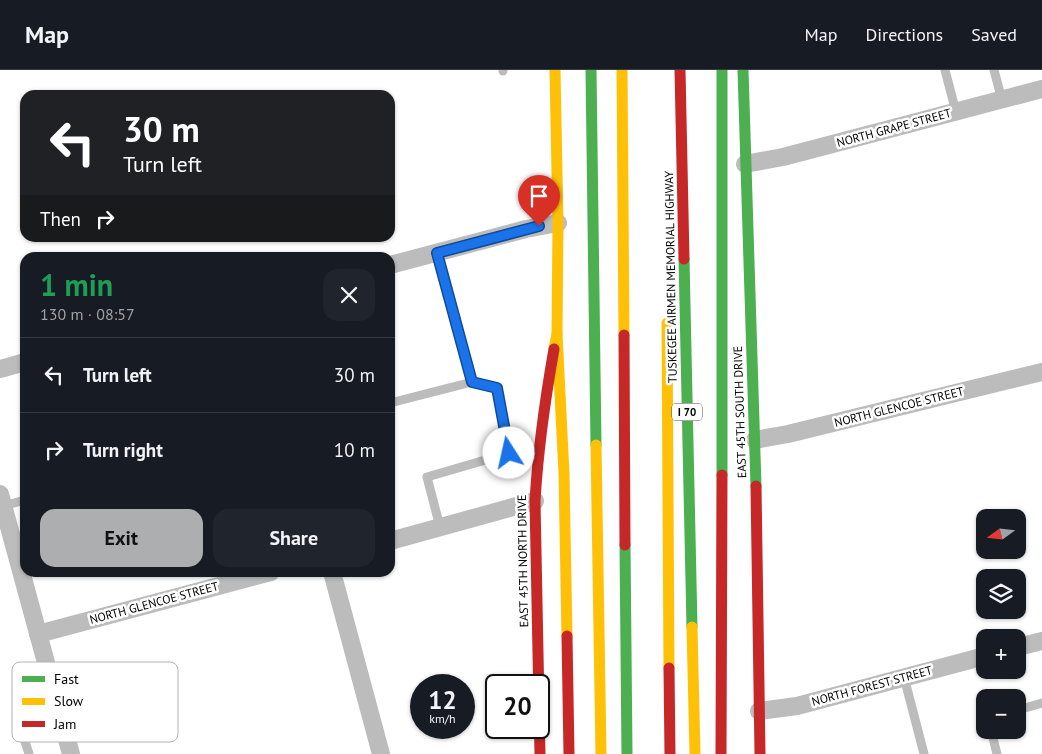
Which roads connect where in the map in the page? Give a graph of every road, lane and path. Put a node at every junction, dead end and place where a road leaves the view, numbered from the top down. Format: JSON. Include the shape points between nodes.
{"nodes":[{"id":1,"x":555,"y":70,"type":"edge"},
{"id":2,"x":591,"y":70,"type":"edge"},
{"id":3,"x":622,"y":70,"type":"edge"},
{"id":4,"x":680,"y":70,"type":"edge"},
{"id":5,"x":722,"y":70,"type":"edge"},
{"id":6,"x":743,"y":70,"type":"edge"},
{"id":7,"x":945,"y":70,"type":"edge"},
{"id":8,"x":994,"y":70,"type":"edge"},
{"id":9,"x":1042,"y":89,"type":"edge"},
{"id":10,"x":1002,"y":100,"type":"junction"},
{"id":11,"x":956,"y":112,"type":"junction"},
{"id":12,"x":592,"y":117,"type":"junction"},
{"id":13,"x":745,"y":164,"type":"junction"},
{"id":14,"x":558,"y":223,"type":"junction"},
{"id":15,"x":437,"y":253,"type":"junction"},
{"id":16,"x":395,"y":264,"type":"edge"},
{"id":17,"x":667,"y":316,"type":"dead end"},
{"id":18,"x":557,"y":334,"type":"junction"},
{"id":19,"x":20,"y":363,"type":"edge"},
{"id":20,"x":0,"y":369,"type":"edge"},
{"id":21,"x":1042,"y":372,"type":"edge"},
{"id":22,"x":607,"y":373,"type":"dead end"},
{"id":23,"x":472,"y":382,"type":"junction"},
{"id":24,"x":395,"y":402,"type":"edge"},
{"id":25,"x":755,"y":440,"type":"junction"},
{"id":26,"x":614,"y":491,"type":"dead end"},
{"id":27,"x":2,"y":500,"type":"edge"},
{"id":28,"x":20,"y":500,"type":"edge"},
{"id":29,"x":535,"y":502,"type":"junction"},
{"id":30,"x":440,"y":527,"type":"junction"},
{"id":31,"x":395,"y":539,"type":"edge"},
{"id":32,"x":20,"y":567,"type":"edge"},
{"id":33,"x":23,"y":577,"type":"edge"},
{"id":34,"x":252,"y":577,"type":"edge"},
{"id":35,"x":333,"y":577,"type":"edge"},
{"id":36,"x":38,"y":634,"type":"junction"},
{"id":37,"x":1042,"y":641,"type":"edge"},
{"id":38,"x":1026,"y":645,"type":"edge"},
{"id":39,"x":976,"y":658,"type":"edge"},
{"id":40,"x":46,"y":662,"type":"edge"},
{"id":41,"x":904,"y":678,"type":"junction"},
{"id":42,"x":1042,"y":703,"type":"edge"},
{"id":43,"x":1026,"y":708,"type":"edge"},
{"id":44,"x":759,"y":712,"type":"junction"},
{"id":45,"x":627,"y":728,"type":"junction"},
{"id":46,"x":993,"y":739,"type":"edge"},
{"id":47,"x":381,"y":754,"type":"edge"},
{"id":48,"x":540,"y":754,"type":"edge"},
{"id":49,"x":569,"y":754,"type":"edge"},
{"id":50,"x":600,"y":754,"type":"edge"},
{"id":51,"x":627,"y":754,"type":"edge"},
{"id":52,"x":670,"y":754,"type":"edge"},
{"id":53,"x":695,"y":754,"type":"edge"},
{"id":54,"x":721,"y":754,"type":"edge"},
{"id":55,"x":760,"y":754,"type":"edge"},
{"id":56,"x":924,"y":754,"type":"edge"},
{"id":57,"x":997,"y":754,"type":"edge"}],
"edges":[{"from":1,"to":14,"type":"main road","name":"EAST 45TH NORTH DRIVE"},
{"from":2,"to":12,"type":"main road"},
{"from":3,"to":45,"type":"main road"},
{"from":4,"to":53,"type":"main road","name":"TUSKEGEE AIRMEN MEMORIAL HIGHWAY","number":"I 70"},
{"from":5,"to":54,"type":"main road"},
{"from":6,"to":13,"type":"main road","name":"EAST 45TH SOUTH DRIVE"},
{"from":7,"to":11,"type":"lane"},
{"from":8,"to":10,"type":"lane"},
{"from":9,"to":10,"type":"street","name":"NORTH GRAPE STREET"},
{"from":10,"to":11,"type":"street","name":"NORTH GRAPE STREET"},
{"from":11,"to":13,"type":"street","name":"NORTH GRAPE STREET"},
{"from":12,"to":22,"type":"main road"},
{"from":12,"to":50,"type":"main road"},
{"from":13,"to":25,"type":"main road","name":"EAST 45TH SOUTH DRIVE"},
{"from":14,"to":15,"type":"street"},
{"from":14,"to":18,"type":"main road","name":"EAST 45TH NORTH DRIVE"},
{"from":15,"to":16,"type":"street"},
{"from":15,"to":23,"type":"lane"},
{"from":17,"to":52,"type":"main road"},
{"from":18,"to":29,"type":"main road","name":"EAST 45TH NORTH DRIVE","via":[[542,416]]},
{"from":18,"to":49,"type":"main road","via":[[564,474]]},
{"from":19,"to":20,"type":"street"},
{"from":21,"to":25,"type":"street","name":"NORTH GLENCOE STREET"},
{"from":23,"to":24,"type":"lane"},
{"from":23,"to":30,"type":"lane","via":[[497,388],[509,453],[427,477]]},
{"from":25,"to":44,"type":"main road","name":"EAST 45TH SOUTH DRIVE"},
{"from":26,"to":45,"type":"main road"},
{"from":27,"to":28,"type":"lane"},
{"from":27,"to":32,"type":"street"},
{"from":29,"to":30,"type":"street"},
{"from":29,"to":48,"type":"main road","name":"EAST 45TH NORTH DRIVE"},
{"from":30,"to":31,"type":"street"},
{"from":33,"to":36,"type":"street"},
{"from":34,"to":36,"type":"street","name":"NORTH GLENCOE STREET"},
{"from":35,"to":47,"type":"street"},
{"from":36,"to":40,"type":"street"},
{"from":37,"to":38,"type":"street"},
{"from":39,"to":41,"type":"street","name":"NORTH FOREST STREET"},
{"from":41,"to":44,"type":"street","name":"NORTH FOREST STREET","via":[[797,706]]},
{"from":41,"to":56,"type":"lane"},
{"from":42,"to":43,"type":"lane"},
{"from":44,"to":55,"type":"main road","name":"EAST 45TH SOUTH DRIVE"},
{"from":45,"to":51,"type":"main road"},
{"from":46,"to":57,"type":"lane"}]}
